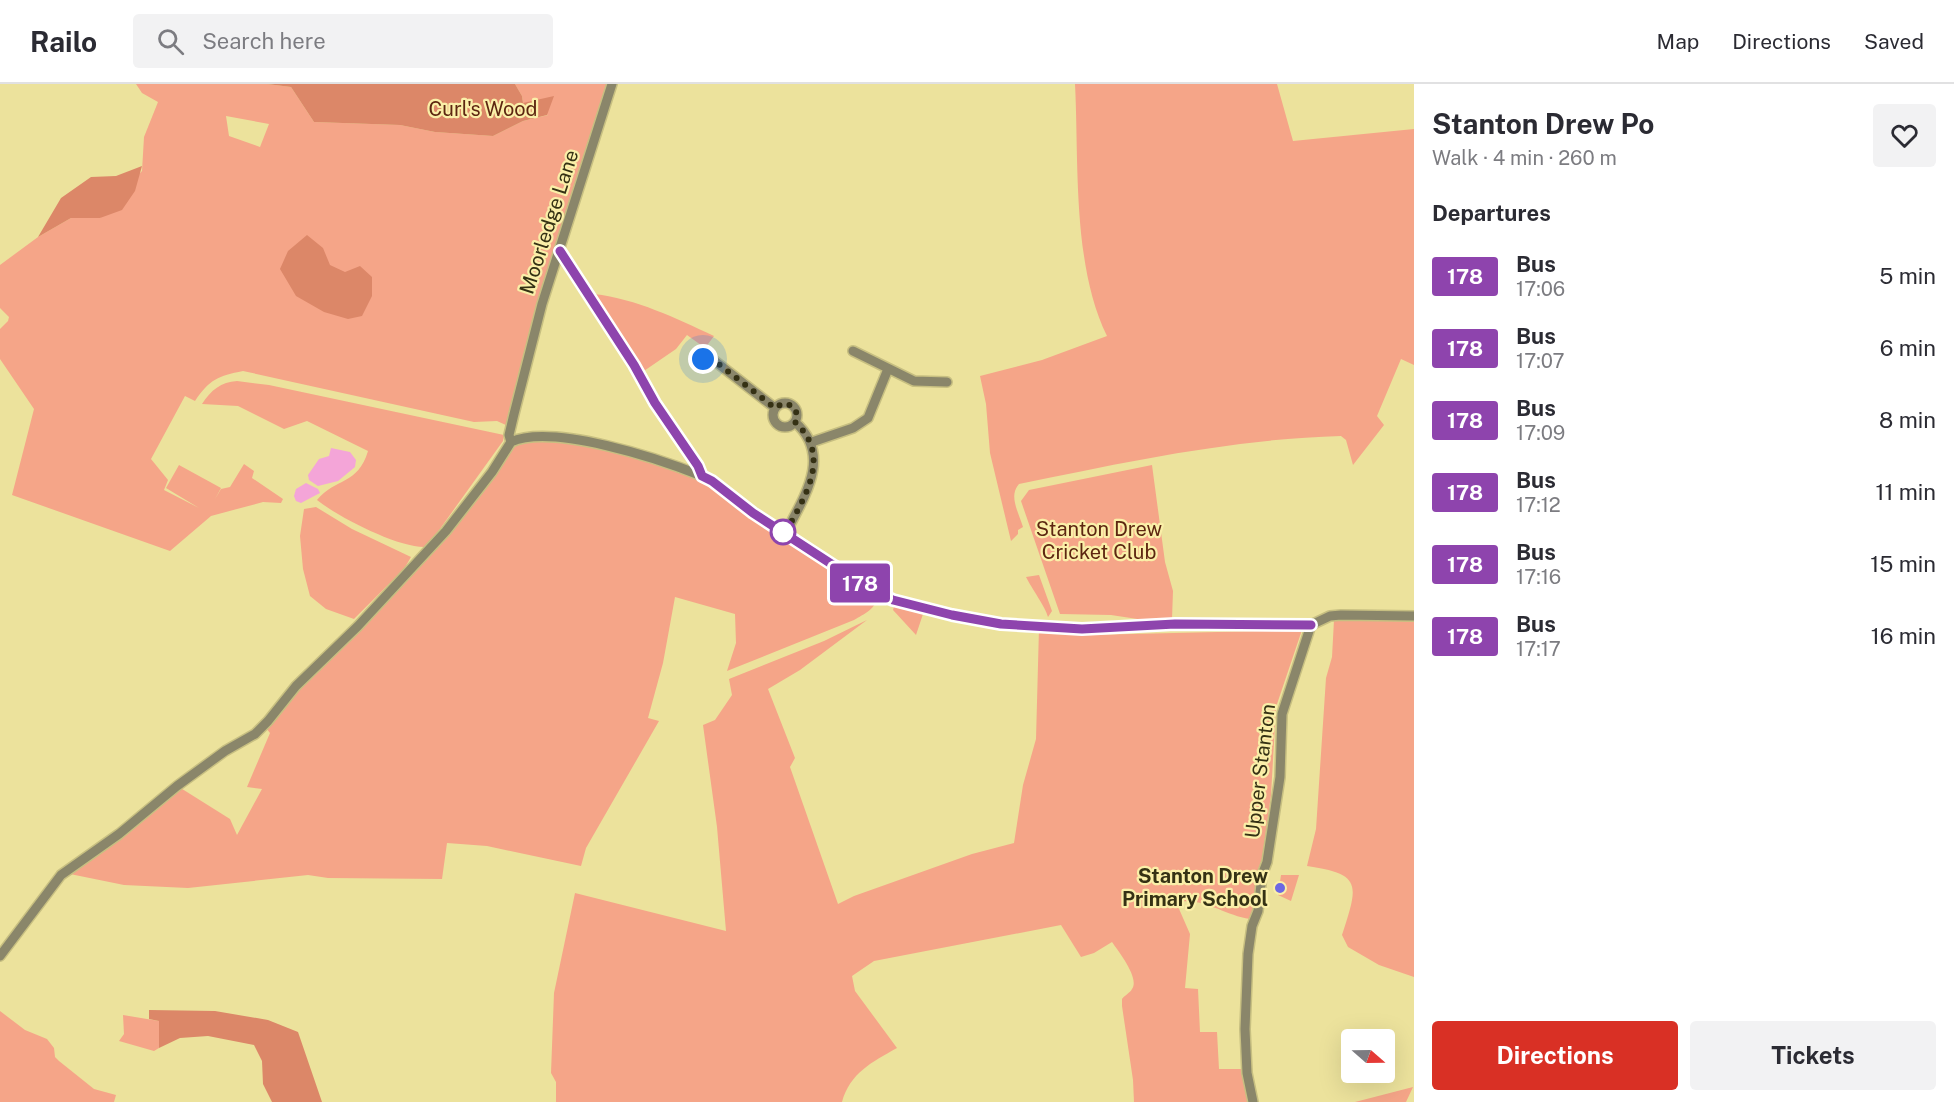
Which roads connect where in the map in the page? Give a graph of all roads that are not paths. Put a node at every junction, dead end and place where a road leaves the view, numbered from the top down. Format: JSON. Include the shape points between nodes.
{"nodes":[{"id":1,"x":612,"y":84,"type":"edge"},
{"id":2,"x":560,"y":251,"type":"junction"},
{"id":3,"x":853,"y":351,"type":"dead end"},
{"id":4,"x":707,"y":355,"type":"dead end"},
{"id":5,"x":888,"y":369,"type":"junction"},
{"id":6,"x":937,"y":382,"type":"junction"},
{"id":7,"x":948,"y":382,"type":"dead end"},
{"id":8,"x":938,"y":394,"type":"dead end"},
{"id":9,"x":775,"y":408,"type":"junction"},
{"id":10,"x":795,"y":422,"type":"junction"},
{"id":11,"x":511,"y":442,"type":"junction"},
{"id":12,"x":812,"y":442,"type":"junction"},
{"id":13,"x":702,"y":476,"type":"junction"},
{"id":14,"x":785,"y":534,"type":"junction"},
{"id":15,"x":1414,"y":616,"type":"edge"},
{"id":16,"x":1311,"y":625,"type":"junction"},
{"id":17,"x":0,"y":956,"type":"edge"},
{"id":18,"x":1252,"y":1102,"type":"edge"}],
"edges":[{"from":1,"to":2,"type":"street","name":"Moorledge Lane"},
{"from":2,"to":11,"type":"street","name":"Moorledge Lane","via":[[533,338],[509,435]]},
{"from":2,"to":13,"type":"street"},
{"from":3,"to":5,"type":"street"},
{"from":4,"to":9,"type":"street"},
{"from":5,"to":6,"type":"street","via":[[914,381]]},
{"from":5,"to":12,"type":"street","via":[[868,418],[853,428]]},
{"from":6,"to":7,"type":"street"},
{"from":6,"to":8,"type":"street"},
{"from":9,"to":10,"type":"street","via":[[783,403],[793,406]]},
{"from":9,"to":10,"type":"street","via":[[772,416],[778,426],[788,427]]},
{"from":10,"to":12,"type":"street"},
{"from":11,"to":13,"type":"street","via":[[542,438],[600,443]]},
{"from":11,"to":17,"type":"street","via":[[446,531],[296,686],[268,721],[61,875]]},
{"from":12,"to":14,"type":"street","via":[[810,482]]},
{"from":13,"to":14,"type":"street"},
{"from":14,"to":16,"type":"street","via":[[886,597],[978,621],[1095,629],[1175,624]]},
{"from":15,"to":16,"type":"street","via":[[1341,615]]},
{"from":16,"to":18,"type":"street","name":"Upper Stanton","via":[[1282,714],[1278,785],[1248,954],[1245,1029]]}]}
